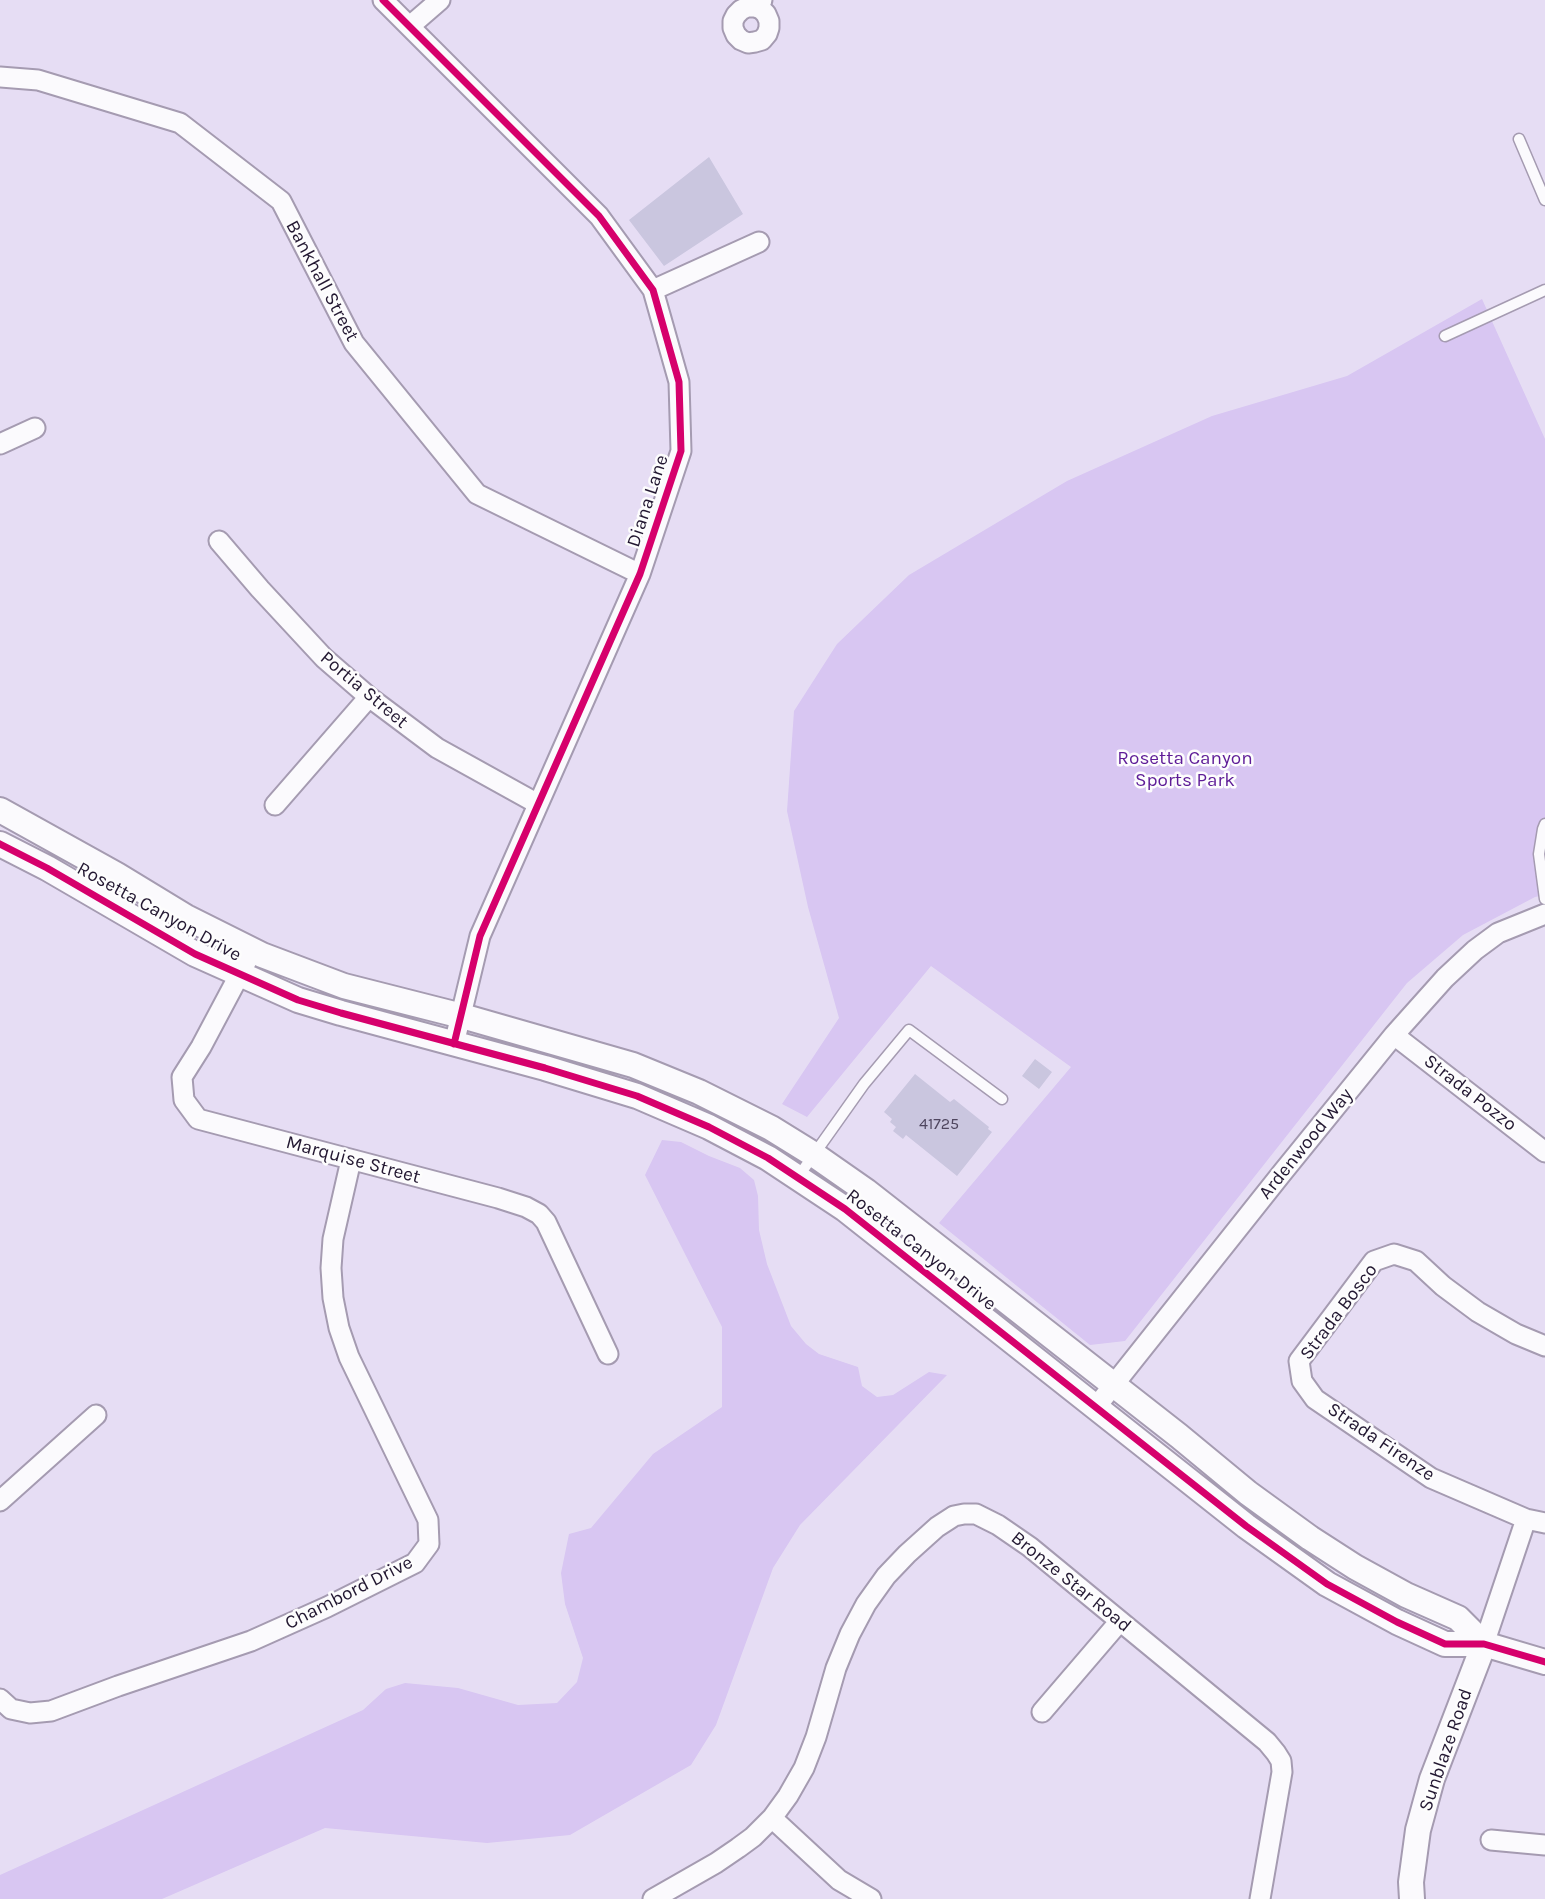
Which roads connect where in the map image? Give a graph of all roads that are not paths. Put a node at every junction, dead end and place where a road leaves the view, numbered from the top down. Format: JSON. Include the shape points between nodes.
{"nodes":[{"id":1,"x":383,"y":0,"type":"edge"},
{"id":2,"x":440,"y":0,"type":"edge"},
{"id":3,"x":410,"y":26,"type":"junction"},
{"id":4,"x":0,"y":77,"type":"edge"},
{"id":5,"x":1519,"y":139,"type":"dead end"},
{"id":6,"x":1545,"y":200,"type":"edge"},
{"id":7,"x":759,"y":242,"type":"dead end"},
{"id":8,"x":653,"y":290,"type":"junction"},
{"id":9,"x":1545,"y":290,"type":"edge"},
{"id":10,"x":1445,"y":336,"type":"dead end"},
{"id":11,"x":35,"y":428,"type":"dead end"},
{"id":12,"x":0,"y":444,"type":"edge"},
{"id":13,"x":219,"y":541,"type":"dead end"},
{"id":14,"x":640,"y":574,"type":"junction"},
{"id":15,"x":369,"y":697,"type":"junction"},
{"id":16,"x":538,"y":804,"type":"junction"},
{"id":17,"x":275,"y":805,"type":"dead end"},
{"id":18,"x":0,"y":810,"type":"edge"},
{"id":19,"x":1545,"y":824,"type":"edge"},
{"id":20,"x":0,"y":844,"type":"edge"},
{"id":21,"x":1545,"y":899,"type":"edge"},
{"id":22,"x":1545,"y":914,"type":"edge"},
{"id":23,"x":252,"y":951,"type":"junction"},
{"id":24,"x":239,"y":975,"type":"junction"},
{"id":25,"x":462,"y":1016,"type":"junction"},
{"id":26,"x":1394,"y":1035,"type":"junction"},
{"id":27,"x":454,"y":1044,"type":"junction"},
{"id":28,"x":1002,"y":1099,"type":"dead end"},
{"id":29,"x":1545,"y":1152,"type":"edge"},
{"id":30,"x":813,"y":1154,"type":"junction"},
{"id":31,"x":351,"y":1160,"type":"junction"},
{"id":32,"x":797,"y":1177,"type":"junction"},
{"id":33,"x":1545,"y":1346,"type":"edge"},
{"id":34,"x":608,"y":1354,"type":"dead end"},
{"id":35,"x":1302,"y":1381,"type":"joint"},
{"id":36,"x":1113,"y":1385,"type":"junction"},
{"id":37,"x":1096,"y":1407,"type":"junction"},
{"id":38,"x":96,"y":1415,"type":"dead end"},
{"id":39,"x":0,"y":1501,"type":"edge"},
{"id":40,"x":1536,"y":1521,"type":"edge"},
{"id":41,"x":1120,"y":1621,"type":"junction"},
{"id":42,"x":1484,"y":1644,"type":"junction"},
{"id":43,"x":1545,"y":1662,"type":"edge"},
{"id":44,"x":0,"y":1699,"type":"edge"},
{"id":45,"x":1042,"y":1712,"type":"dead end"},
{"id":46,"x":772,"y":1818,"type":"junction"},
{"id":47,"x":1491,"y":1840,"type":"dead end"},
{"id":48,"x":1545,"y":1845,"type":"edge"},
{"id":49,"x":653,"y":1899,"type":"edge"},
{"id":50,"x":871,"y":1899,"type":"edge"},
{"id":51,"x":1260,"y":1899,"type":"edge"},
{"id":52,"x":1412,"y":1899,"type":"edge"}],
"edges":[{"from":1,"to":3,"type":"street","name":"Diana Lane"},
{"from":2,"to":3,"type":"street"},
{"from":3,"to":8,"type":"street","name":"Diana Lane","via":[[599,216]]},
{"from":4,"to":14,"type":"street","name":"Bankhall Street","via":[[38,80],[180,123],[261,185],[281,201],[354,343],[477,494]]},
{"from":5,"to":6,"type":"lane"},
{"from":7,"to":8,"type":"street"},
{"from":8,"to":14,"type":"street","name":"Diana Lane","via":[[680,382],[681,452]]},
{"from":9,"to":10,"type":"lane"},
{"from":11,"to":12,"type":"street"},
{"from":13,"to":15,"type":"street","name":"Portia Street","via":[[324,658]]},
{"from":14,"to":16,"type":"street","name":"Diana Lane"},
{"from":15,"to":16,"type":"street","name":"Portia Street","via":[[437,748]]},
{"from":15,"to":17,"type":"street"},
{"from":16,"to":25,"type":"street","name":"Diana Lane","via":[[480,936]]},
{"from":18,"to":23,"type":"street","name":"Rosetta Canyon Drive"},
{"from":19,"to":21,"type":"lane","via":[[1539,854]]},
{"from":20,"to":24,"type":"street","name":"Rosetta Canyon Drive"},
{"from":22,"to":26,"type":"street","name":"Ardenwood Way","via":[[1498,933],[1475,950]]},
{"from":23,"to":24,"type":"street","name":"Marquise Street"},
{"from":23,"to":25,"type":"street","name":"Rosetta Canyon Drive","via":[[344,986]]},
{"from":24,"to":27,"type":"street","name":"Rosetta Canyon Drive","via":[[298,1000]]},
{"from":24,"to":31,"type":"street","name":"Marquise Street","via":[[182,1077],[184,1100],[198,1119]]},
{"from":25,"to":27,"type":"street","name":"Diana Lane"},
{"from":25,"to":30,"type":"street","name":"Rosetta Canyon Drive","via":[[634,1065],[732,1108]]},
{"from":26,"to":29,"type":"street","name":"Strada Pozzo"},
{"from":26,"to":36,"type":"street","name":"Ardenwood Way"},
{"from":27,"to":32,"type":"street","name":"Rosetta Canyon Drive","via":[[637,1096],[709,1126]]},
{"from":28,"to":30,"type":"lane","via":[[909,1030]]},
{"from":30,"to":32,"type":"lane"},
{"from":30,"to":36,"type":"street","name":"Rosetta Canyon Drive"},
{"from":31,"to":34,"type":"street","name":"Marquise Street","via":[[498,1198],[539,1214]]},
{"from":31,"to":44,"type":"street","name":"Chambord Drive","via":[[333,1239],[333,1298],[339,1328],[428,1520],[429,1544],[415,1563],[251,1641],[51,1710],[30,1713],[11,1709]]},
{"from":32,"to":37,"type":"street","name":"Rosetta Canyon Drive","via":[[845,1209]]},
{"from":33,"to":35,"type":"street","name":"Strada Bosco","via":[[1478,1312],[1416,1261],[1394,1254],[1374,1261],[1299,1361]]},
{"from":35,"to":40,"type":"street","name":"Strada Firenze","via":[[1315,1399],[1431,1478]]},
{"from":36,"to":37,"type":"street","name":"Ardenwood Way"},
{"from":36,"to":42,"type":"street","name":"Rosetta Canyon Drive","via":[[1310,1538],[1406,1595],[1458,1618]]},
{"from":37,"to":42,"type":"street","name":"Rosetta Canyon Drive","via":[[1327,1584],[1445,1644]]},
{"from":38,"to":39,"type":"street"},
{"from":40,"to":42,"type":"street"},
{"from":41,"to":45,"type":"street"},
{"from":41,"to":46,"type":"street","name":"Bronze Star Road","via":[[998,1525],[975,1514],[954,1516],[907,1554],[866,1604],[836,1668],[804,1768]]},
{"from":41,"to":51,"type":"street","name":"Bronze Star Road","via":[[1267,1742],[1281,1761]]},
{"from":42,"to":43,"type":"street","name":"Rosetta Canyon Drive"},
{"from":42,"to":52,"type":"street","name":"Sunblaze Road","via":[[1432,1779],[1418,1830]]},
{"from":46,"to":49,"type":"street","name":"Bronze Star Road","via":[[738,1849]]},
{"from":46,"to":50,"type":"street","via":[[839,1880]]},
{"from":47,"to":48,"type":"street"}]}
